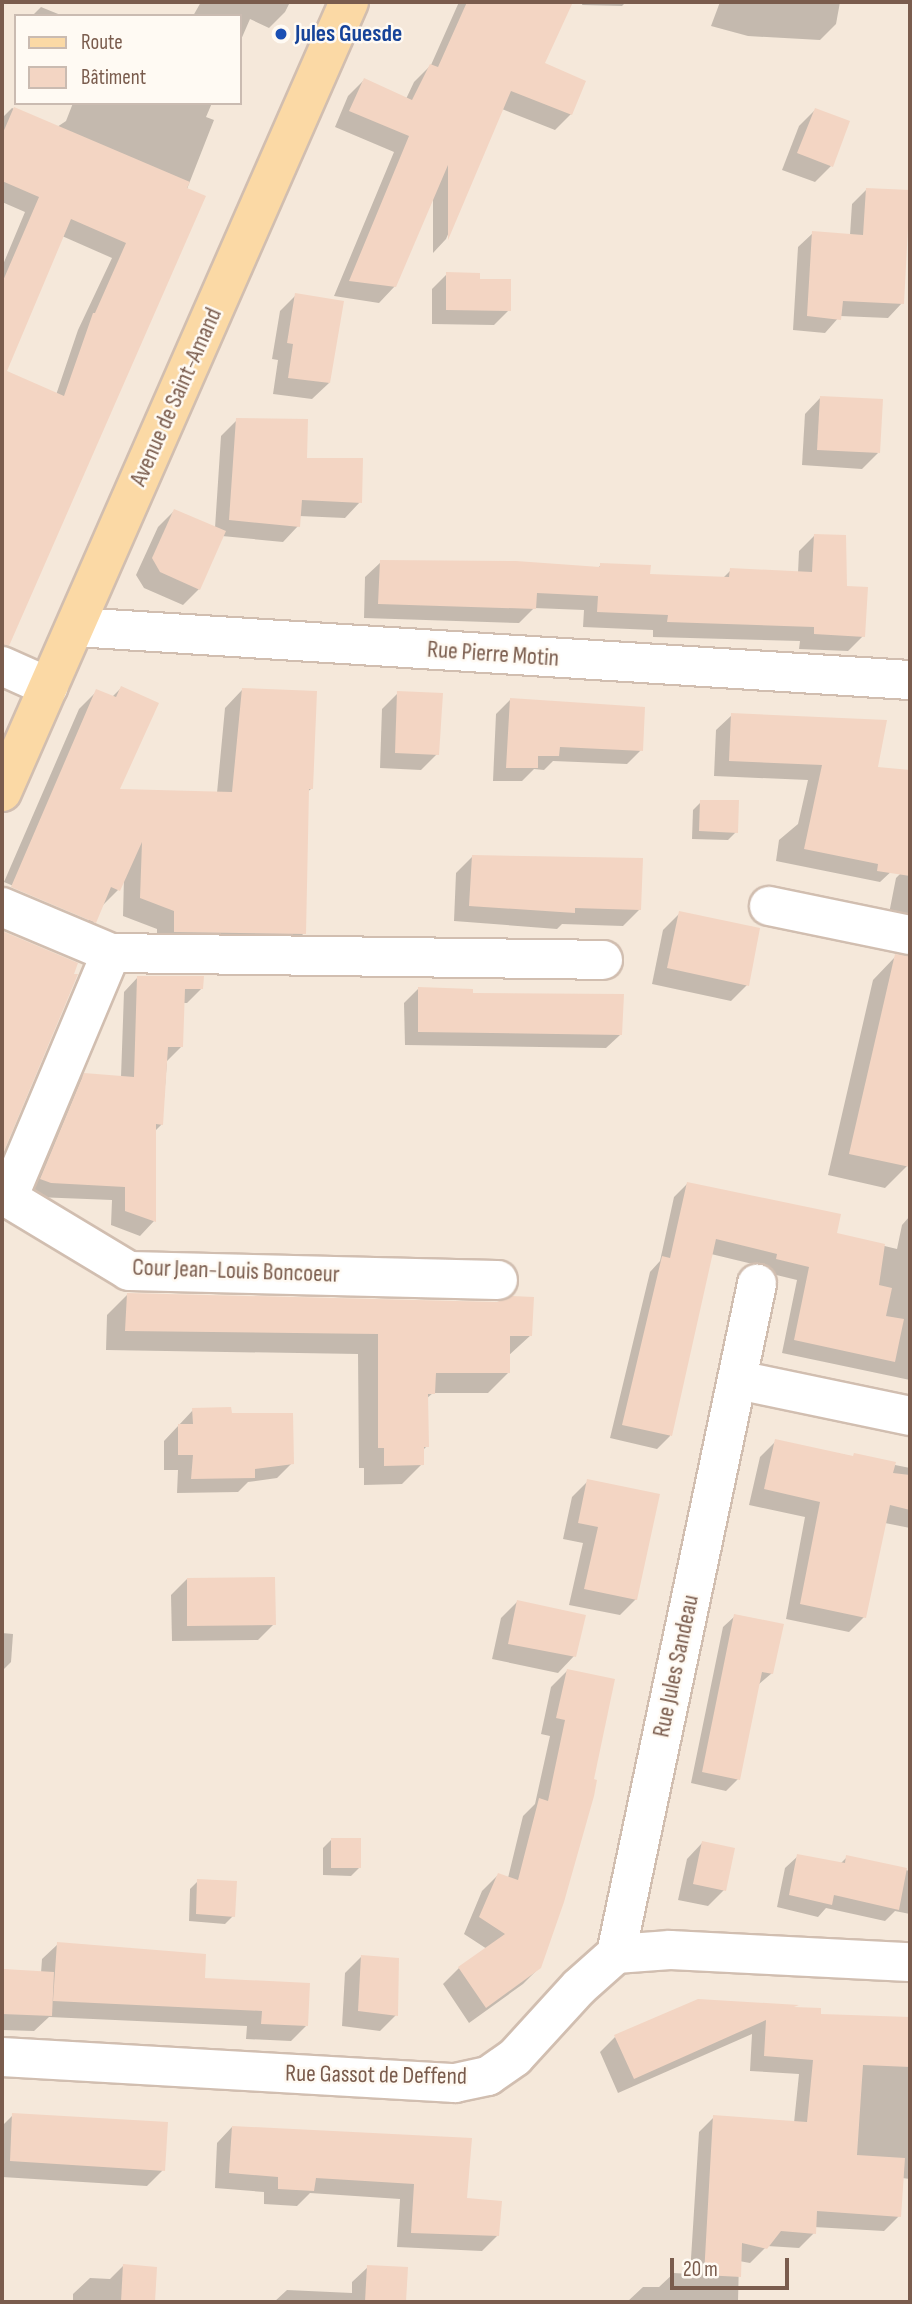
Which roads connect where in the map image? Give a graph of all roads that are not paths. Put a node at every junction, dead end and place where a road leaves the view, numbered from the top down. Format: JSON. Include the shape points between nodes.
{"nodes":[{"id":1,"x":349,"y":2,"type":"edge"},
{"id":2,"x":76,"y":627,"type":"junction"},
{"id":3,"x":2,"y":666,"type":"edge"},
{"id":4,"x":910,"y":680,"type":"edge"},
{"id":5,"x":49,"y":687,"type":"junction"},
{"id":6,"x":2,"y":792,"type":"edge"},
{"id":7,"x":769,"y":906,"type":"dead end"},
{"id":8,"x":2,"y":907,"type":"edge"},
{"id":9,"x":910,"y":935,"type":"edge"},
{"id":10,"x":111,"y":953,"type":"junction"},
{"id":11,"x":603,"y":960,"type":"dead end"},
{"id":12,"x":498,"y":1280,"type":"dead end"},
{"id":13,"x":757,"y":1284,"type":"dead end"},
{"id":14,"x":738,"y":1380,"type":"junction"},
{"id":15,"x":910,"y":1416,"type":"edge"},
{"id":16,"x":616,"y":1954,"type":"junction"},
{"id":17,"x":910,"y":1962,"type":"edge"},
{"id":18,"x":2,"y":2057,"type":"edge"}],
"edges":[{"from":1,"to":2,"type":"main road","name":"Avenue de Saint-Amand"},
{"from":2,"to":4,"type":"street","name":"Rue Pierre Motin"},
{"from":2,"to":5,"type":"main road","name":"Avenue de Saint-Amand"},
{"from":3,"to":5,"type":"street"},
{"from":5,"to":6,"type":"main road","name":"Avenue de Saint-Amand"},
{"from":7,"to":9,"type":"street"},
{"from":8,"to":10,"type":"street"},
{"from":10,"to":11,"type":"street"},
{"from":10,"to":12,"type":"street","name":"Cour Jean-Louis Boncoeur","via":[[8,1198],[129,1271]]},
{"from":13,"to":14,"type":"street","name":"Rue Jules Sandeau"},
{"from":14,"to":15,"type":"street"},
{"from":14,"to":16,"type":"street","name":"Rue Jules Sandeau"},
{"from":16,"to":17,"type":"street","via":[[670,1950]]},
{"from":16,"to":18,"type":"street","name":"Rue Gassot de Deffend","via":[[515,2057],[488,2076],[455,2083]]}]}
